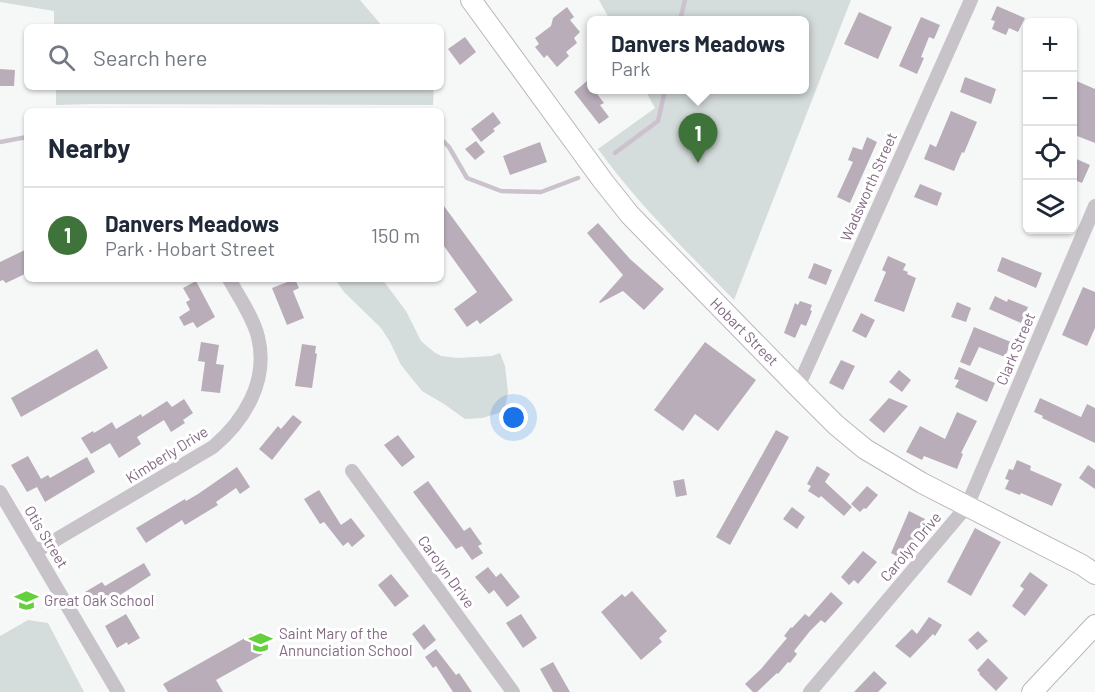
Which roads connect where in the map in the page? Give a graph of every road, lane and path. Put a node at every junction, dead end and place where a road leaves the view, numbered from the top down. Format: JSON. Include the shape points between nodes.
{"nodes":[{"id":1,"x":471,"y":0,"type":"edge"},
{"id":2,"x":971,"y":0,"type":"edge"},
{"id":3,"x":1095,"y":206,"type":"edge"},
{"id":4,"x":231,"y":282,"type":"edge"},
{"id":5,"x":798,"y":387,"type":"junction"},
{"id":6,"x":352,"y":471,"type":"dead end"},
{"id":7,"x":0,"y":492,"type":"edge"},
{"id":8,"x":967,"y":506,"type":"junction"},
{"id":9,"x":35,"y":552,"type":"junction"},
{"id":10,"x":1095,"y":574,"type":"edge"},
{"id":11,"x":1095,"y":625,"type":"edge"},
{"id":12,"x":118,"y":692,"type":"edge"},
{"id":13,"x":513,"y":692,"type":"edge"},
{"id":14,"x":810,"y":692,"type":"edge"},
{"id":15,"x":1032,"y":692,"type":"edge"}],
"edges":[{"from":1,"to":5,"type":"main road","name":"Hobart Street","via":[[630,215]]},
{"from":2,"to":5,"type":"street","name":"Wadsworth Street"},
{"from":3,"to":8,"type":"street","name":"Clark Street"},
{"from":4,"to":9,"type":"street","name":"Kimberly Drive","via":[[258,336],[261,364],[257,387],[241,418],[213,447]]},
{"from":5,"to":8,"type":"main road","name":"Hobart Street","via":[[865,449]]},
{"from":6,"to":13,"type":"street","name":"Carolyn Drive"},
{"from":7,"to":9,"type":"street","name":"Otis Street"},
{"from":8,"to":10,"type":"main road","name":"Hobart Street"},
{"from":8,"to":14,"type":"street","name":"Carolyn Drive"},
{"from":9,"to":12,"type":"street","name":"Otis Street"},
{"from":11,"to":15,"type":"main road"}]}
